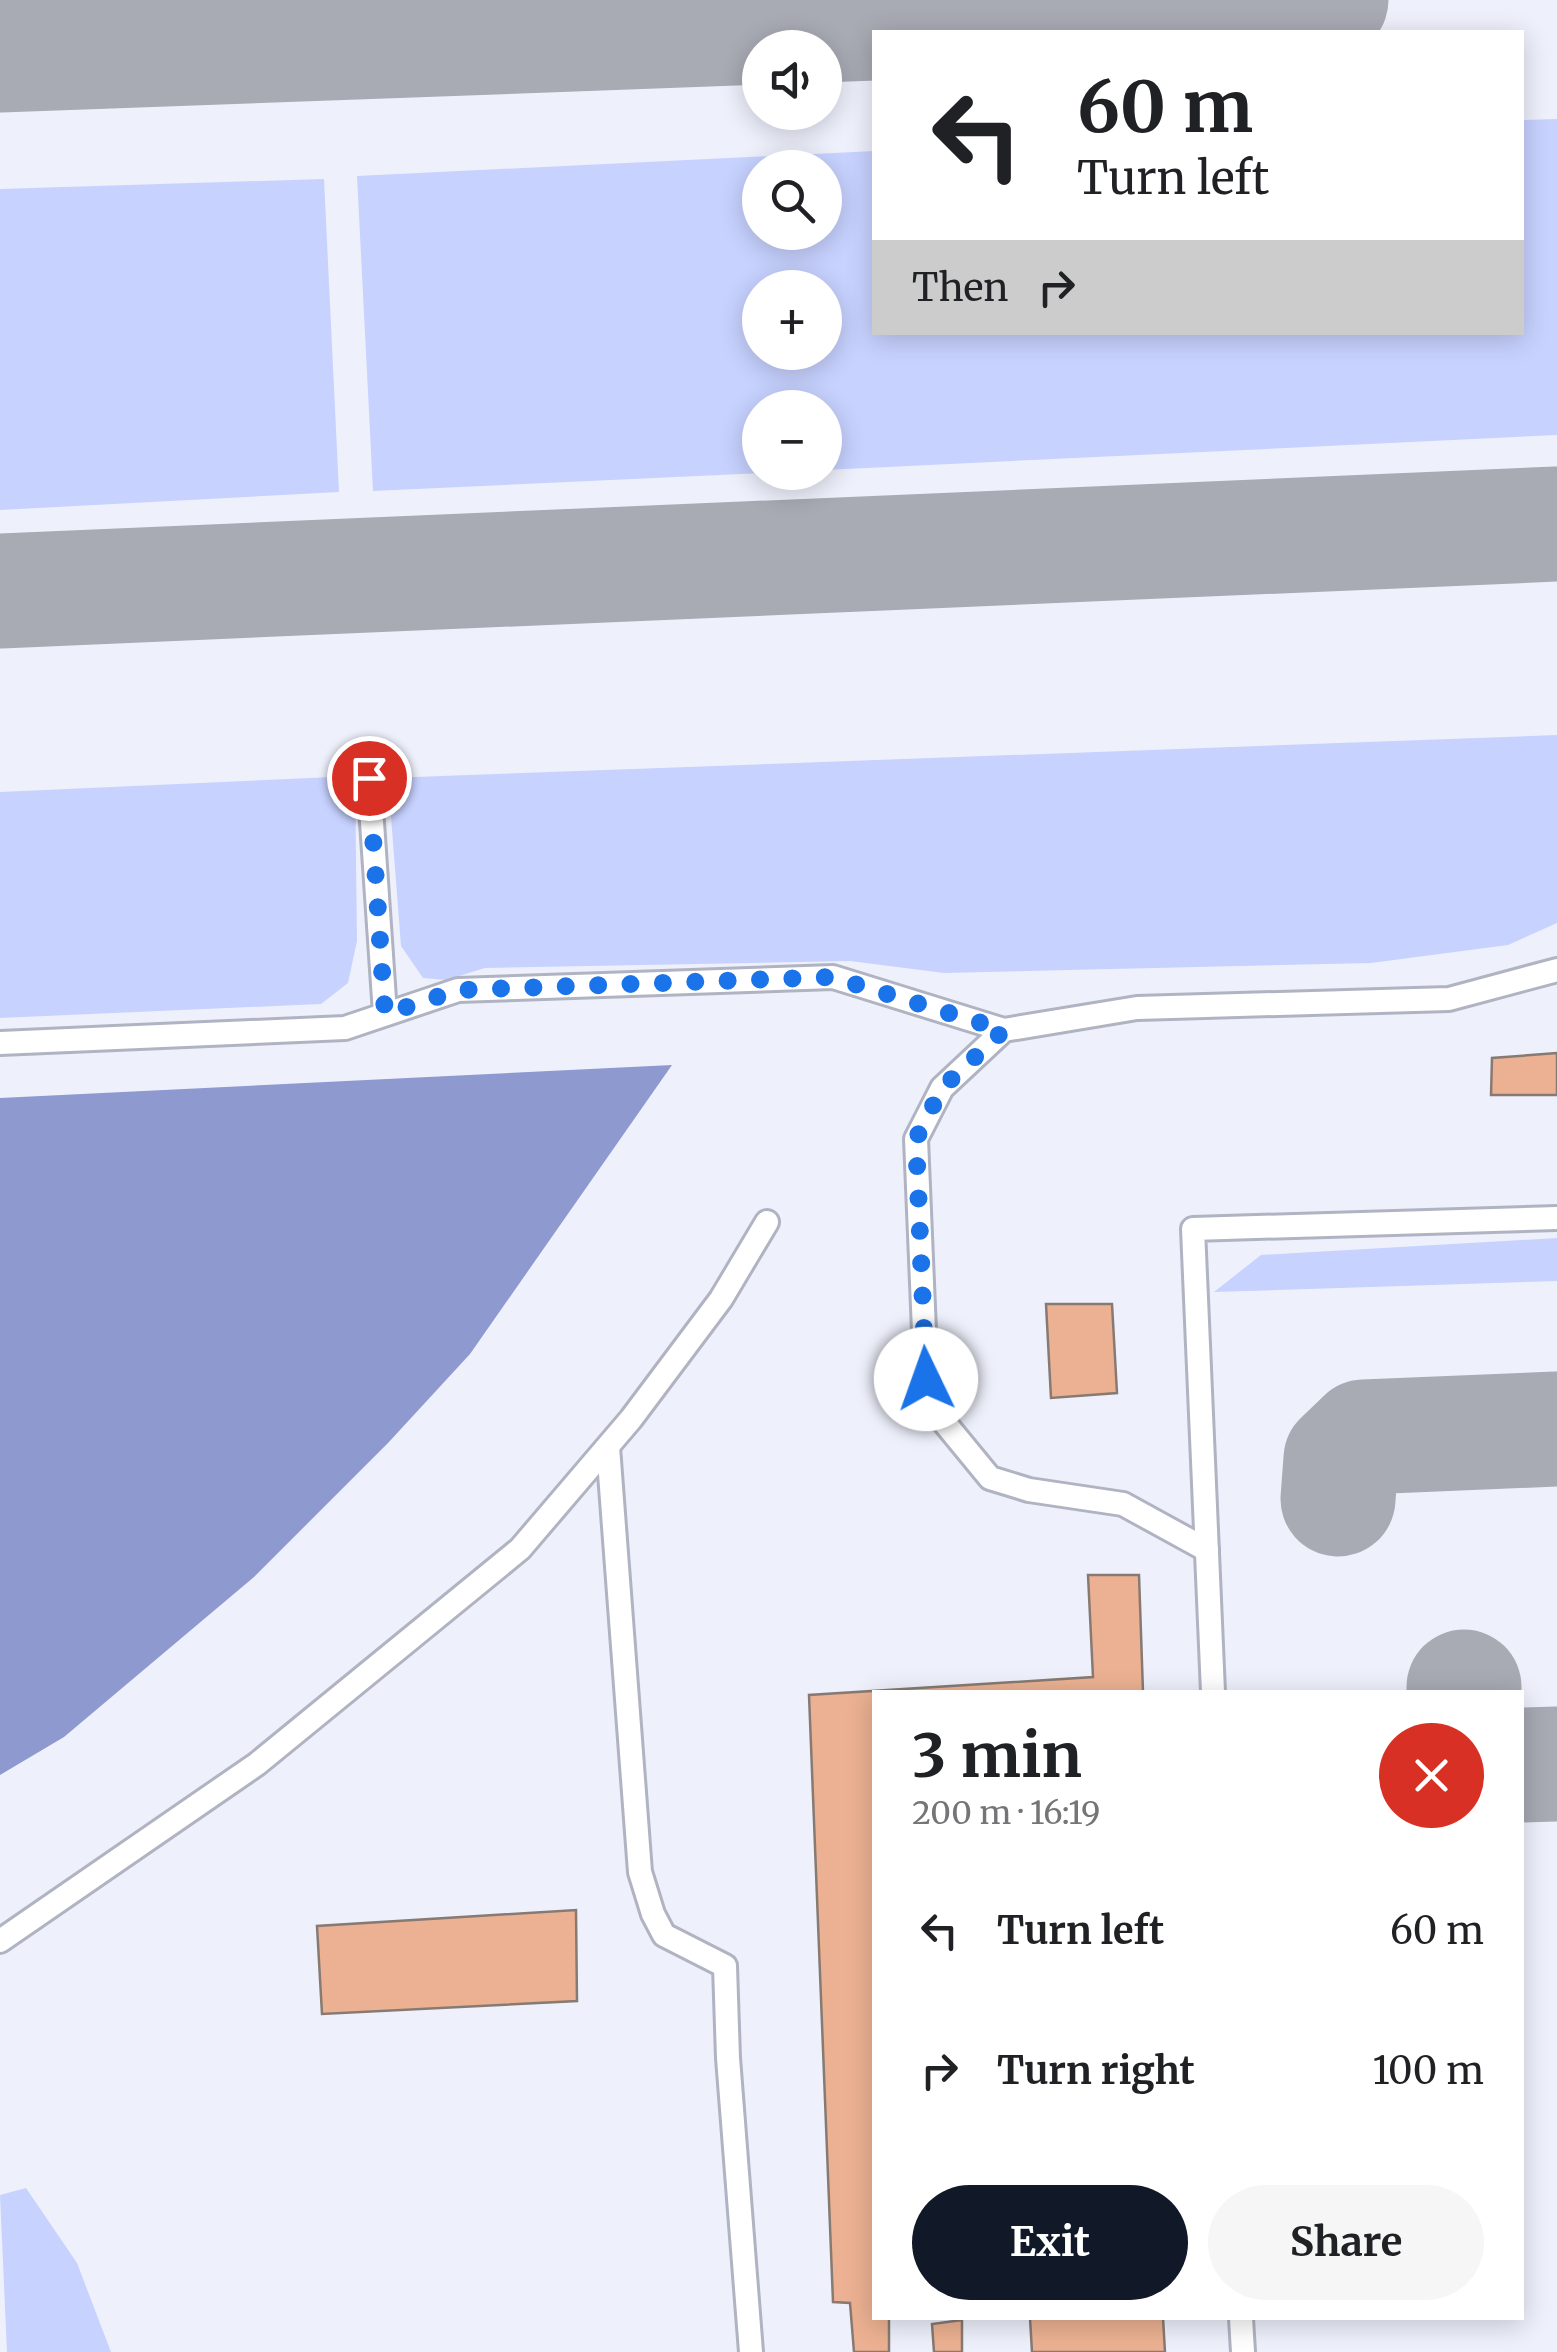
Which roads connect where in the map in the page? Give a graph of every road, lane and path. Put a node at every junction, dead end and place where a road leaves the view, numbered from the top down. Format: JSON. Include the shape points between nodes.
{"nodes":[{"id":1,"x":369,"y":778,"type":"dead end"},
{"id":2,"x":1557,"y":970,"type":"edge"},
{"id":3,"x":385,"y":1014,"type":"junction"},
{"id":4,"x":1004,"y":1030,"type":"junction"},
{"id":5,"x":0,"y":1042,"type":"edge"},
{"id":6,"x":1557,"y":1218,"type":"edge"},
{"id":7,"x":766,"y":1222,"type":"dead end"},
{"id":8,"x":608,"y":1447,"type":"junction"},
{"id":9,"x":1207,"y":1550,"type":"junction"},
{"id":10,"x":1213,"y":1690,"type":"edge"},
{"id":11,"x":0,"y":1942,"type":"edge"},
{"id":12,"x":1241,"y":2320,"type":"edge"},
{"id":13,"x":751,"y":2352,"type":"edge"},
{"id":14,"x":1243,"y":2352,"type":"edge"}],
"edges":[{"from":1,"to":3,"type":"lane"},
{"from":2,"to":4,"type":"lane","via":[[1449,999],[1137,1008]]},
{"from":3,"to":4,"type":"lane","via":[[458,990],[832,977]]},
{"from":3,"to":5,"type":"lane","via":[[345,1028]]},
{"from":4,"to":9,"type":"lane","via":[[942,1088],[916,1139],[926,1379],[944,1422],[990,1478],[1123,1504]]},
{"from":6,"to":9,"type":"lane","via":[[1193,1230]]},
{"from":7,"to":8,"type":"lane","via":[[722,1299]]},
{"from":8,"to":11,"type":"lane","via":[[520,1549],[257,1764]]},
{"from":8,"to":13,"type":"lane","via":[[640,1872],[664,1935],[725,1966]]},
{"from":9,"to":10,"type":"lane"},
{"from":12,"to":14,"type":"lane"}]}
